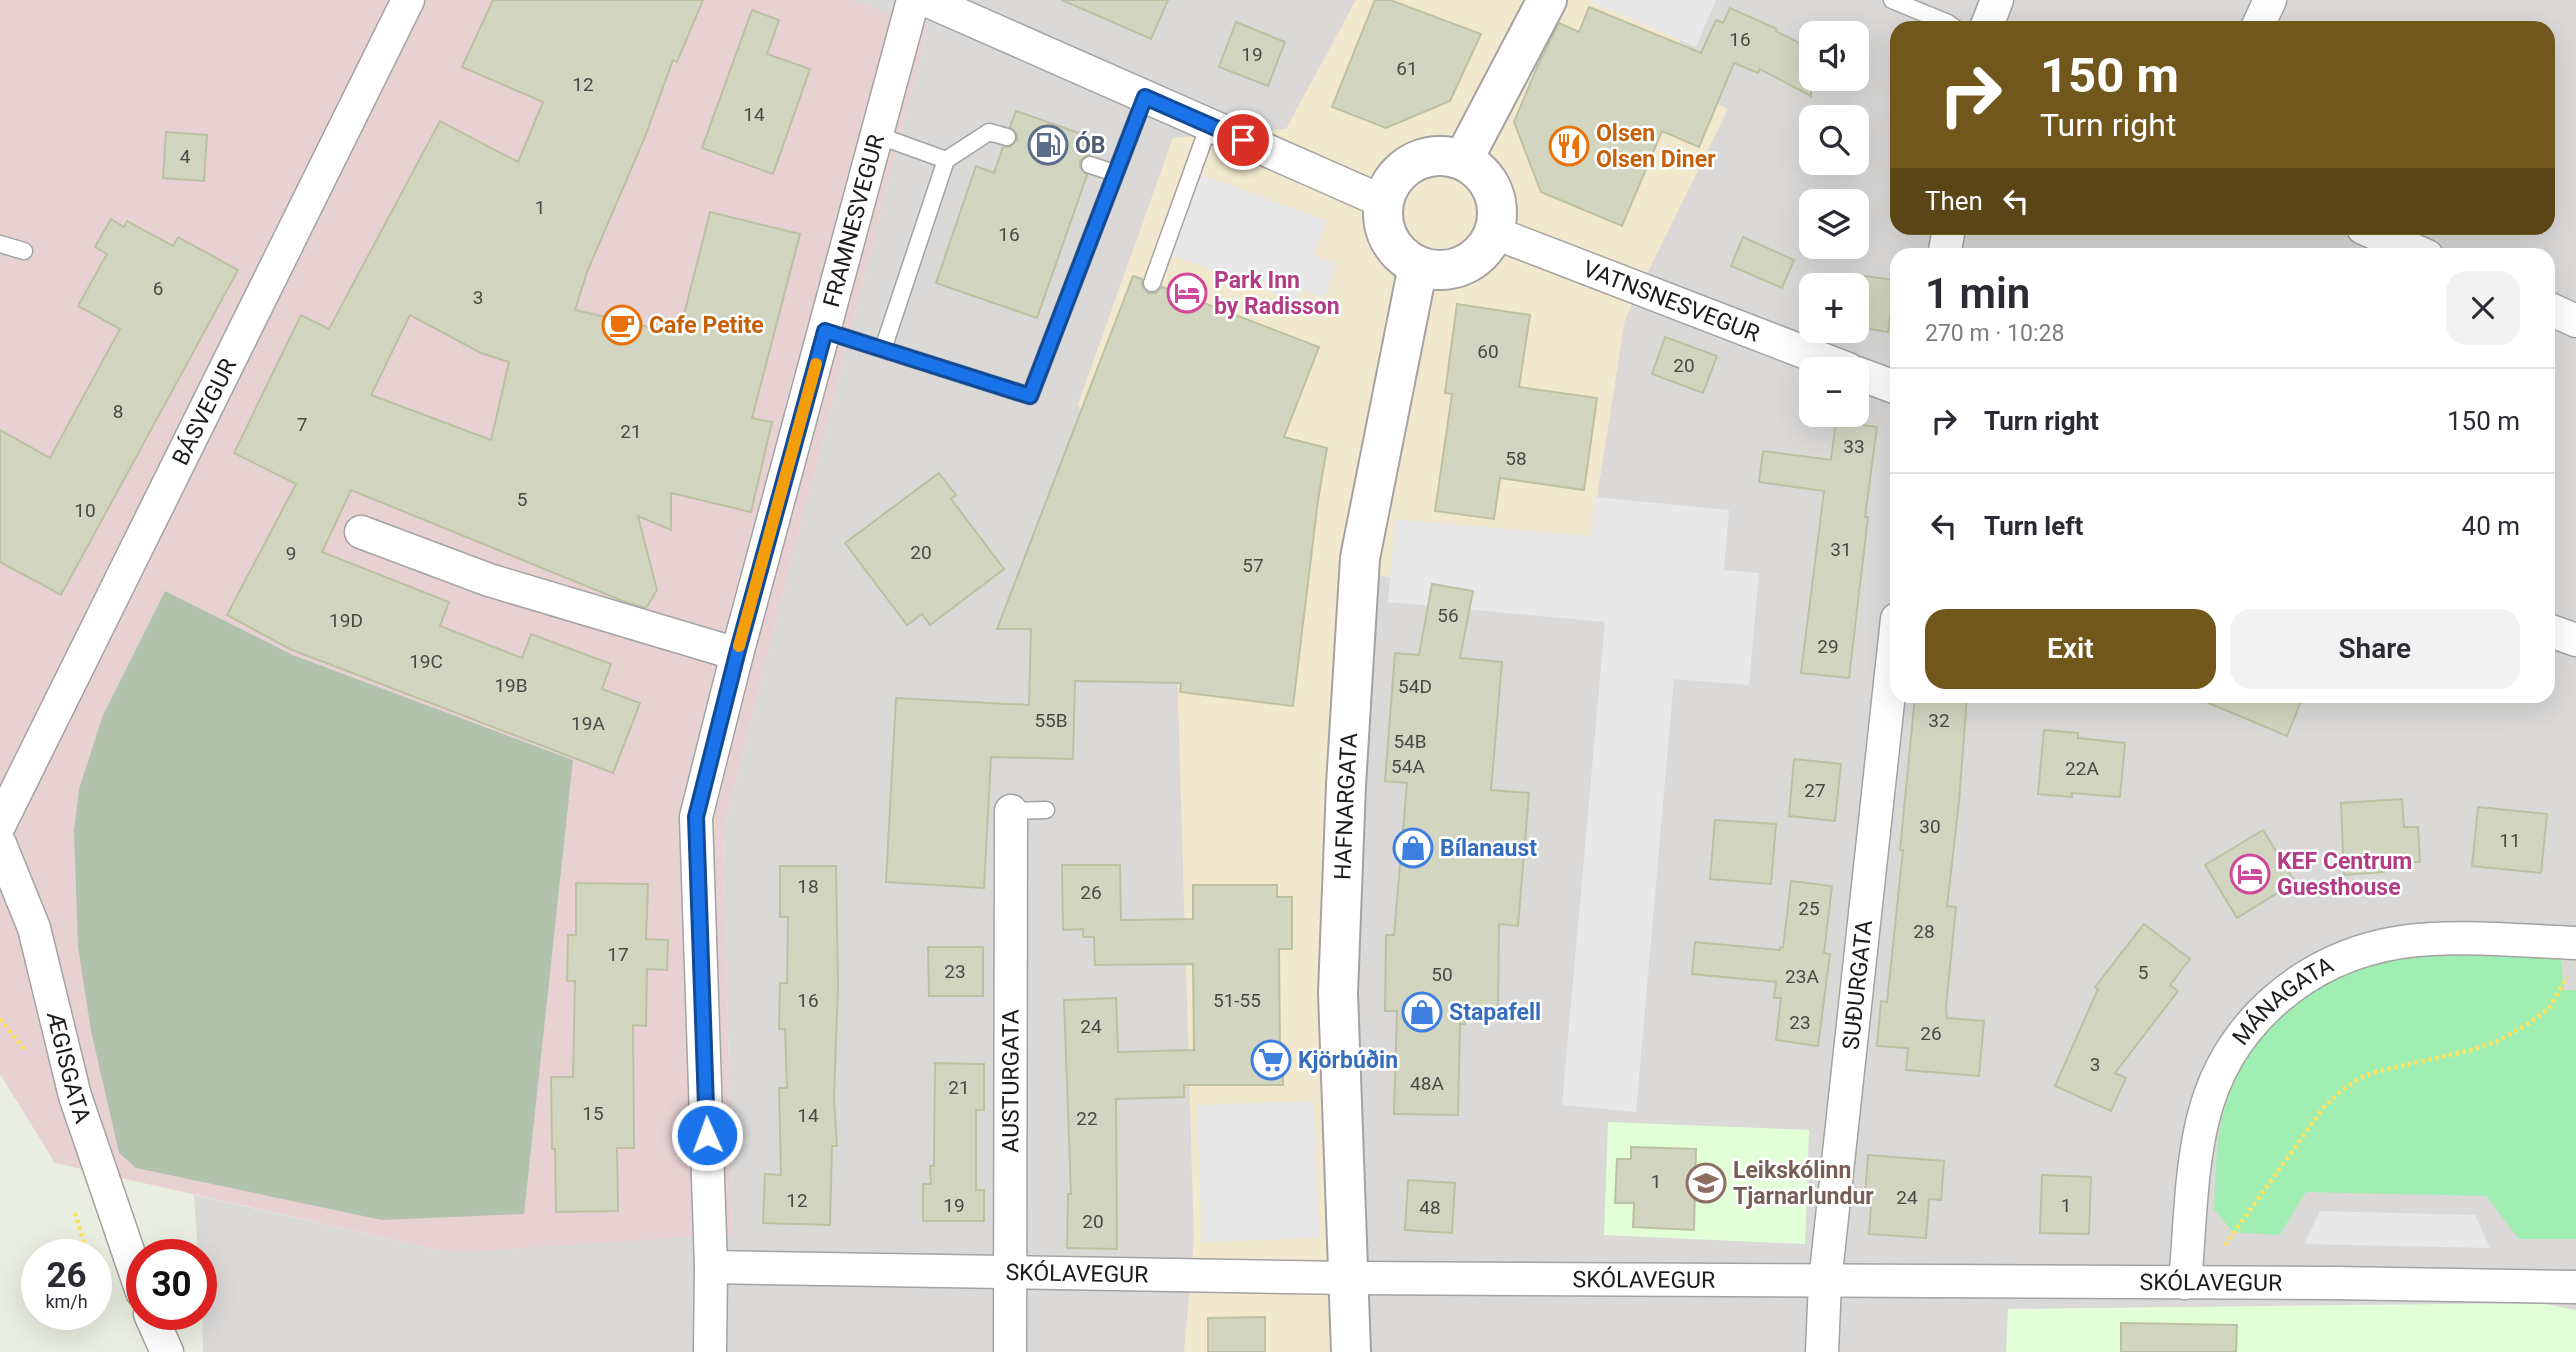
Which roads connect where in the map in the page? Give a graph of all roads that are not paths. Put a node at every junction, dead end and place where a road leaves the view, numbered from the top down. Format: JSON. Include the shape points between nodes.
{"nodes":[{"id":1,"x":408,"y":0,"type":"edge"},
{"id":2,"x":913,"y":0,"type":"edge"},
{"id":3,"x":926,"y":0,"type":"edge"},
{"id":4,"x":1547,"y":0,"type":"edge"},
{"id":5,"x":1892,"y":0,"type":"edge"},
{"id":6,"x":1997,"y":0,"type":"edge"},
{"id":7,"x":2270,"y":0,"type":"edge"},
{"id":8,"x":1943,"y":21,"type":"edge"},
{"id":9,"x":1989,"y":21,"type":"edge"},
{"id":10,"x":2260,"y":21,"type":"edge"},
{"id":11,"x":1145,"y":97,"type":"junction"},
{"id":12,"x":1209,"y":125,"type":"junction"},
{"id":13,"x":877,"y":135,"type":"junction"},
{"id":14,"x":1007,"y":137,"type":"dead end"},
{"id":15,"x":946,"y":160,"type":"junction"},
{"id":16,"x":1463,"y":160,"type":"junction"},
{"id":17,"x":1090,"y":165,"type":"dead end"},
{"id":18,"x":1115,"y":173,"type":"junction"},
{"id":19,"x":1384,"y":202,"type":"junction"},
{"id":20,"x":1495,"y":233,"type":"junction"},
{"id":21,"x":2388,"y":235,"type":"edge"},
{"id":22,"x":2416,"y":243,"type":"edge"},
{"id":23,"x":0,"y":244,"type":"edge"},
{"id":24,"x":24,"y":251,"type":"dead end"},
{"id":25,"x":1418,"y":267,"type":"junction"},
{"id":26,"x":1152,"y":283,"type":"dead end"},
{"id":27,"x":2555,"y":311,"type":"edge"},
{"id":28,"x":2576,"y":321,"type":"edge"},
{"id":29,"x":825,"y":331,"type":"junction"},
{"id":30,"x":883,"y":349,"type":"junction"},
{"id":31,"x":1817,"y":357,"type":"edge"},
{"id":32,"x":1869,"y":378,"type":"edge"},
{"id":33,"x":1890,"y":385,"type":"edge"},
{"id":34,"x":361,"y":532,"type":"dead end"},
{"id":35,"x":2555,"y":632,"type":"edge"},
{"id":36,"x":2576,"y":640,"type":"edge"},
{"id":37,"x":737,"y":654,"type":"junction"},
{"id":38,"x":1890,"y":683,"type":"edge"},
{"id":39,"x":1046,"y":810,"type":"dead end"},
{"id":40,"x":1011,"y":811,"type":"joint"},
{"id":41,"x":0,"y":824,"type":"edge"},
{"id":42,"x":0,"y":844,"type":"edge"},
{"id":43,"x":2573,"y":958,"type":"edge"},
{"id":44,"x":126,"y":1245,"type":"edge"},
{"id":45,"x":711,"y":1267,"type":"junction"},
{"id":46,"x":1010,"y":1272,"type":"junction"},
{"id":47,"x":1348,"y":1278,"type":"junction"},
{"id":48,"x":1825,"y":1282,"type":"junction"},
{"id":49,"x":2195,"y":1283,"type":"junction"},
{"id":50,"x":2576,"y":1287,"type":"edge"},
{"id":51,"x":157,"y":1330,"type":"edge"},
{"id":52,"x":167,"y":1352,"type":"edge"},
{"id":53,"x":709,"y":1352,"type":"edge"},
{"id":54,"x":1010,"y":1352,"type":"edge"},
{"id":55,"x":1351,"y":1352,"type":"edge"},
{"id":56,"x":1822,"y":1352,"type":"edge"}],
"edges":[{"from":1,"to":41,"type":"street","name":"BÁSVEGUR"},
{"from":2,"to":13,"type":"street","name":"FRAMNESVEGUR"},
{"from":3,"to":11,"type":"street"},
{"from":4,"to":16,"type":"street"},
{"from":5,"to":8,"type":"lane"},
{"from":6,"to":9,"type":"street"},
{"from":7,"to":10,"type":"street"},
{"from":11,"to":12,"type":"street"},
{"from":11,"to":18,"type":"lane"},
{"from":12,"to":19,"type":"street"},
{"from":12,"to":26,"type":"lane"},
{"from":13,"to":15,"type":"lane"},
{"from":13,"to":29,"type":"street","name":"FRAMNESVEGUR"},
{"from":14,"to":15,"type":"lane","via":[[989,132]]},
{"from":15,"to":30,"type":"lane"},
{"from":16,"to":19,"type":"street","via":[[1434,156],[1407,166],[1392,182]]},
{"from":16,"to":20,"type":"street","via":[[1476,168],[1493,190]]},
{"from":17,"to":18,"type":"lane"},
{"from":18,"to":30,"type":"lane","via":[[1030,396]]},
{"from":19,"to":25,"type":"street","via":[[1389,241]]},
{"from":20,"to":25,"type":"street","via":[[1486,249],[1455,269]]},
{"from":20,"to":31,"type":"street","name":"VATNSNESVEGUR"},
{"from":21,"to":22,"type":"street"},
{"from":23,"to":24,"type":"lane"},
{"from":25,"to":47,"type":"street","name":"HAFNARGATA","via":[[1360,558],[1338,993]]},
{"from":27,"to":28,"type":"street"},
{"from":29,"to":30,"type":"lane"},
{"from":29,"to":37,"type":"street","name":"FRAMNESVEGUR"},
{"from":32,"to":33,"type":"street"},
{"from":34,"to":37,"type":"street","via":[[489,580]]},
{"from":35,"to":36,"type":"street"},
{"from":37,"to":45,"type":"street","name":"FRAMNESVEGUR","via":[[696,817]]},
{"from":38,"to":48,"type":"street","name":"SUÐURGATA"},
{"from":39,"to":40,"type":"lane"},
{"from":40,"to":46,"type":"street","name":"AUSTURGATA"},
{"from":42,"to":44,"type":"street","name":"ÆGISGATA","via":[[34,928],[75,1096]]},
{"from":43,"to":49,"type":"street","name":"MÁNAGATA","via":[[2472,940],[2403,942],[2336,960],[2281,993],[2240,1038],[2211,1092],[2195,1168]]},
{"from":45,"to":46,"type":"street","name":"SKÓLAVEGUR"},
{"from":45,"to":53,"type":"street","name":"FRAMNESVEGUR"},
{"from":46,"to":47,"type":"street","name":"SKÓLAVEGUR"},
{"from":46,"to":54,"type":"street","name":"AUSTURGATA"},
{"from":47,"to":48,"type":"street","name":"SKÓLAVEGUR"},
{"from":47,"to":55,"type":"street","name":"HAFNARGATA"},
{"from":48,"to":49,"type":"street","name":"SKÓLAVEGUR"},
{"from":48,"to":56,"type":"street","name":"SUÐURGATA"},
{"from":49,"to":50,"type":"street","name":"SKÓLAVEGUR"},
{"from":51,"to":52,"type":"street"}]}
